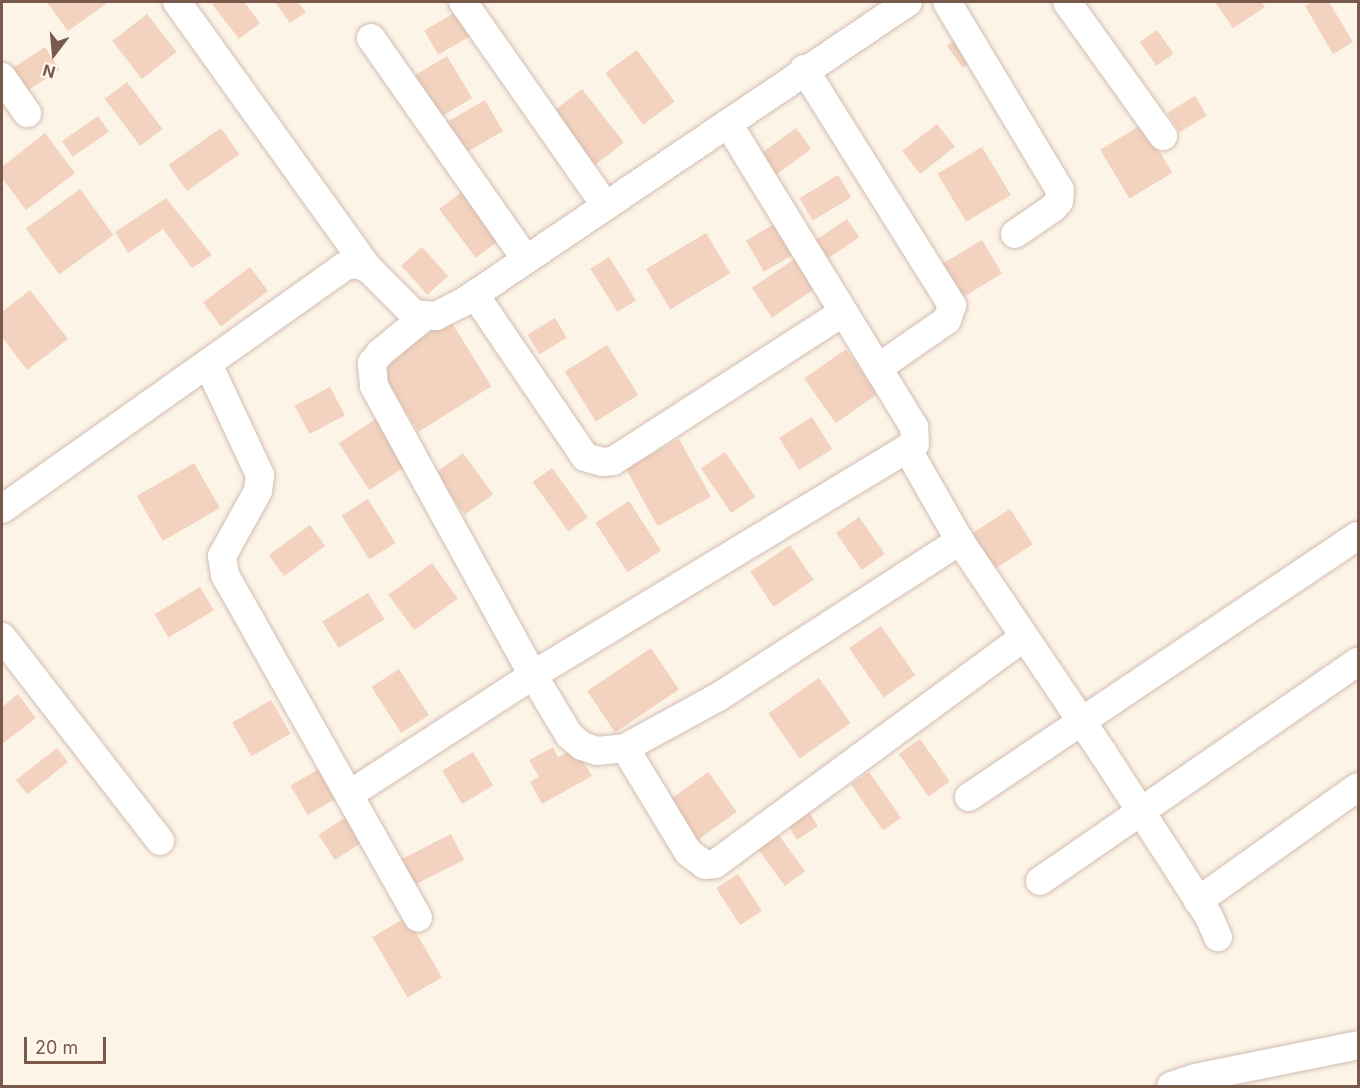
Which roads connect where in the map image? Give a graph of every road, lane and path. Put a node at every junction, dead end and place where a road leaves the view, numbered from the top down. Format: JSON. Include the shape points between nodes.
{"nodes":[{"id":1,"x":177,"y":2,"type":"edge"},
{"id":2,"x":908,"y":2,"type":"edge"},
{"id":3,"x":948,"y":2,"type":"edge"},
{"id":4,"x":1067,"y":2,"type":"edge"},
{"id":5,"x":473,"y":5,"type":"edge"},
{"id":6,"x":371,"y":38,"type":"dead end"},
{"id":7,"x":804,"y":69,"type":"junction"},
{"id":8,"x":2,"y":77,"type":"edge"},
{"id":9,"x":27,"y":113,"type":"dead end"},
{"id":10,"x":728,"y":124,"type":"junction"},
{"id":11,"x":1163,"y":136,"type":"dead end"},
{"id":12,"x":606,"y":206,"type":"junction"},
{"id":13,"x":1015,"y":234,"type":"dead end"},
{"id":14,"x":526,"y":259,"type":"junction"},
{"id":15,"x":369,"y":268,"type":"junction"},
{"id":16,"x":475,"y":295,"type":"junction"},
{"id":17,"x":843,"y":312,"type":"junction"},
{"id":18,"x":424,"y":317,"type":"junction"},
{"id":19,"x":208,"y":364,"type":"junction"},
{"id":20,"x":878,"y":368,"type":"junction"},
{"id":21,"x":908,"y":450,"type":"junction"},
{"id":22,"x":2,"y":509,"type":"edge"},
{"id":23,"x":1358,"y":536,"type":"edge"},
{"id":24,"x":960,"y":541,"type":"junction"},
{"id":25,"x":2,"y":637,"type":"edge"},
{"id":26,"x":1024,"y":637,"type":"junction"},
{"id":27,"x":1359,"y":662,"type":"edge"},
{"id":28,"x":533,"y":675,"type":"junction"},
{"id":29,"x":1082,"y":722,"type":"junction"},
{"id":30,"x":625,"y":748,"type":"junction"},
{"id":31,"x":1359,"y":787,"type":"edge"},
{"id":32,"x":350,"y":794,"type":"junction"},
{"id":33,"x":969,"y":798,"type":"dead end"},
{"id":34,"x":1142,"y":813,"type":"junction"},
{"id":35,"x":160,"y":841,"type":"dead end"},
{"id":36,"x":1040,"y":881,"type":"dead end"},
{"id":37,"x":1198,"y":901,"type":"junction"},
{"id":38,"x":418,"y":917,"type":"dead end"},
{"id":39,"x":1218,"y":937,"type":"dead end"},
{"id":40,"x":1359,"y":1045,"type":"edge"},
{"id":41,"x":1171,"y":1086,"type":"edge"}],
"edges":[{"from":1,"to":15,"type":"street"},
{"from":2,"to":7,"type":"street"},
{"from":3,"to":13,"type":"street","via":[[1060,190],[1059,201],[1053,208]]},
{"from":4,"to":11,"type":"street"},
{"from":5,"to":12,"type":"street"},
{"from":6,"to":14,"type":"street"},
{"from":7,"to":10,"type":"street"},
{"from":7,"to":20,"type":"street","via":[[952,305],[947,320]]},
{"from":8,"to":9,"type":"street"},
{"from":10,"to":12,"type":"street"},
{"from":10,"to":17,"type":"street"},
{"from":12,"to":14,"type":"street"},
{"from":14,"to":16,"type":"street"},
{"from":15,"to":18,"type":"street","via":[[405,309]]},
{"from":15,"to":19,"type":"street","via":[[357,264],[345,267]]},
{"from":16,"to":17,"type":"street","via":[[585,457],[602,462],[613,461]]},
{"from":16,"to":18,"type":"street","via":[[436,316]]},
{"from":17,"to":20,"type":"street"},
{"from":18,"to":28,"type":"street","via":[[376,358],[370,374]]},
{"from":19,"to":22,"type":"street"},
{"from":19,"to":32,"type":"street","via":[[260,475],[258,491],[228,544],[221,566]]},
{"from":20,"to":21,"type":"street","via":[[914,427],[915,444]]},
{"from":21,"to":24,"type":"street"},
{"from":21,"to":28,"type":"street"},
{"from":23,"to":29,"type":"street"},
{"from":24,"to":26,"type":"street"},
{"from":24,"to":30,"type":"street","via":[[720,696]]},
{"from":25,"to":35,"type":"street"},
{"from":26,"to":29,"type":"street"},
{"from":26,"to":30,"type":"street","via":[[715,864],[705,865],[688,852]]},
{"from":27,"to":34,"type":"street"},
{"from":28,"to":30,"type":"street","via":[[569,735],[582,746],[597,751]]},
{"from":28,"to":32,"type":"street"},
{"from":29,"to":33,"type":"street"},
{"from":29,"to":34,"type":"street"},
{"from":31,"to":37,"type":"street"},
{"from":32,"to":38,"type":"street"},
{"from":34,"to":36,"type":"street"},
{"from":34,"to":37,"type":"street"},
{"from":37,"to":39,"type":"street"},
{"from":40,"to":41,"type":"street"}]}
